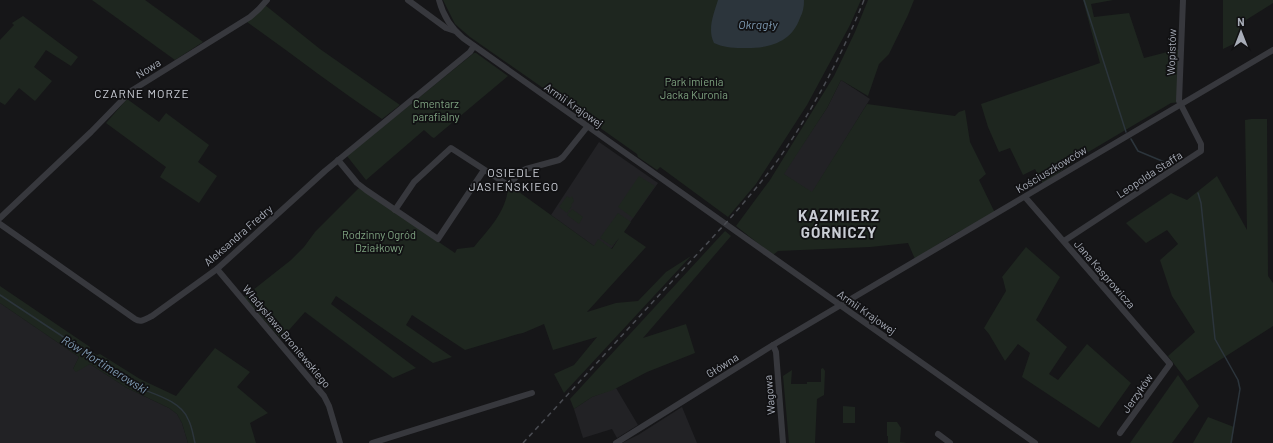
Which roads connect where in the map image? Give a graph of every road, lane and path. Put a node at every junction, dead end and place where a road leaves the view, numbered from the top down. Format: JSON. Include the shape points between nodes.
{"nodes":[{"id":1,"x":266,"y":0,"type":"edge"},
{"id":2,"x":408,"y":0,"type":"edge"},
{"id":3,"x":439,"y":0,"type":"edge"},
{"id":4,"x":1183,"y":0,"type":"edge"},
{"id":5,"x":435,"y":11,"type":"junction"},
{"id":6,"x":455,"y":31,"type":"junction"},
{"id":7,"x":474,"y":46,"type":"junction"},
{"id":8,"x":1273,"y":50,"type":"edge"},
{"id":9,"x":1180,"y":105,"type":"junction"},
{"id":10,"x":587,"y":127,"type":"junction"},
{"id":11,"x":338,"y":160,"type":"junction"},
{"id":12,"x":484,"y":170,"type":"junction"},
{"id":13,"x":1025,"y":197,"type":"junction"},
{"id":14,"x":395,"y":210,"type":"junction"},
{"id":15,"x":0,"y":218,"type":"edge"},
{"id":16,"x":0,"y":224,"type":"edge"},
{"id":17,"x":1064,"y":241,"type":"junction"},
{"id":18,"x":218,"y":269,"type":"junction"},
{"id":19,"x":856,"y":297,"type":"junction"},
{"id":20,"x":840,"y":306,"type":"junction"},
{"id":21,"x":854,"y":315,"type":"junction"},
{"id":22,"x":773,"y":345,"type":"junction"},
{"id":23,"x":1170,"y":364,"type":"joint"},
{"id":24,"x":532,"y":394,"type":"dead end"},
{"id":25,"x":1120,"y":433,"type":"dead end"},
{"id":26,"x":938,"y":434,"type":"dead end"},
{"id":27,"x":340,"y":443,"type":"edge"},
{"id":28,"x":372,"y":443,"type":"edge"},
{"id":29,"x":616,"y":443,"type":"edge"},
{"id":30,"x":783,"y":443,"type":"edge"},
{"id":31,"x":950,"y":443,"type":"edge"},
{"id":32,"x":1035,"y":443,"type":"edge"}],
"edges":[{"from":1,"to":15,"type":"street","name":"Nowa","via":[[250,17],[131,91]]},
{"from":2,"to":5,"type":"street"},
{"from":3,"to":5,"type":"street"},
{"from":4,"to":9,"type":"street","name":"Wopistów"},
{"from":5,"to":6,"type":"street","via":[[446,18]]},
{"from":5,"to":6,"type":"street","via":[[446,28]]},
{"from":6,"to":7,"type":"street","name":"Armii Krajowej"},
{"from":7,"to":10,"type":"street","name":"Armii Krajowej"},
{"from":7,"to":11,"type":"street","name":"Aleksandra Fredry"},
{"from":8,"to":9,"type":"street","name":"Kościuszkowców"},
{"from":9,"to":13,"type":"street","name":"Kościuszkowców"},
{"from":9,"to":17,"type":"street","name":"Leopolda Staffa","via":[[1201,144],[1201,151]]},
{"from":10,"to":12,"type":"street","via":[[559,160],[526,169],[510,184],[505,184]]},
{"from":10,"to":20,"type":"street","name":"Armii Krajowej"},
{"from":11,"to":14,"type":"street","via":[[357,183]]},
{"from":11,"to":18,"type":"street","name":"Aleksandra Fredry"},
{"from":12,"to":14,"type":"street","via":[[451,148],[414,182]]},
{"from":12,"to":14,"type":"street","via":[[438,239]]},
{"from":13,"to":17,"type":"street","name":"Jana Kasprowicza"},
{"from":13,"to":19,"type":"street","name":"Kościuszkowców"},
{"from":16,"to":18,"type":"street","name":"Aleksandra Fredry","via":[[138,321],[152,316]]},
{"from":17,"to":23,"type":"street","name":"Jana Kasprowicza"},
{"from":18,"to":27,"type":"street","name":"Władysława Broniewskiego","via":[[324,396],[330,406]]},
{"from":19,"to":20,"type":"street","name":"Kościuszkowców"},
{"from":19,"to":21,"type":"street","via":[[852,307]]},
{"from":20,"to":21,"type":"street","name":"Armii Krajowej"},
{"from":20,"to":22,"type":"street","name":"Główna"},
{"from":21,"to":32,"type":"street","name":"Armii Krajowej"},
{"from":22,"to":29,"type":"street","name":"Główna"},
{"from":22,"to":30,"type":"street","name":"Wagowa","via":[[776,352]]},
{"from":23,"to":25,"type":"street","name":"Jerzyków"},
{"from":24,"to":28,"type":"street"},
{"from":26,"to":31,"type":"street"}]}
